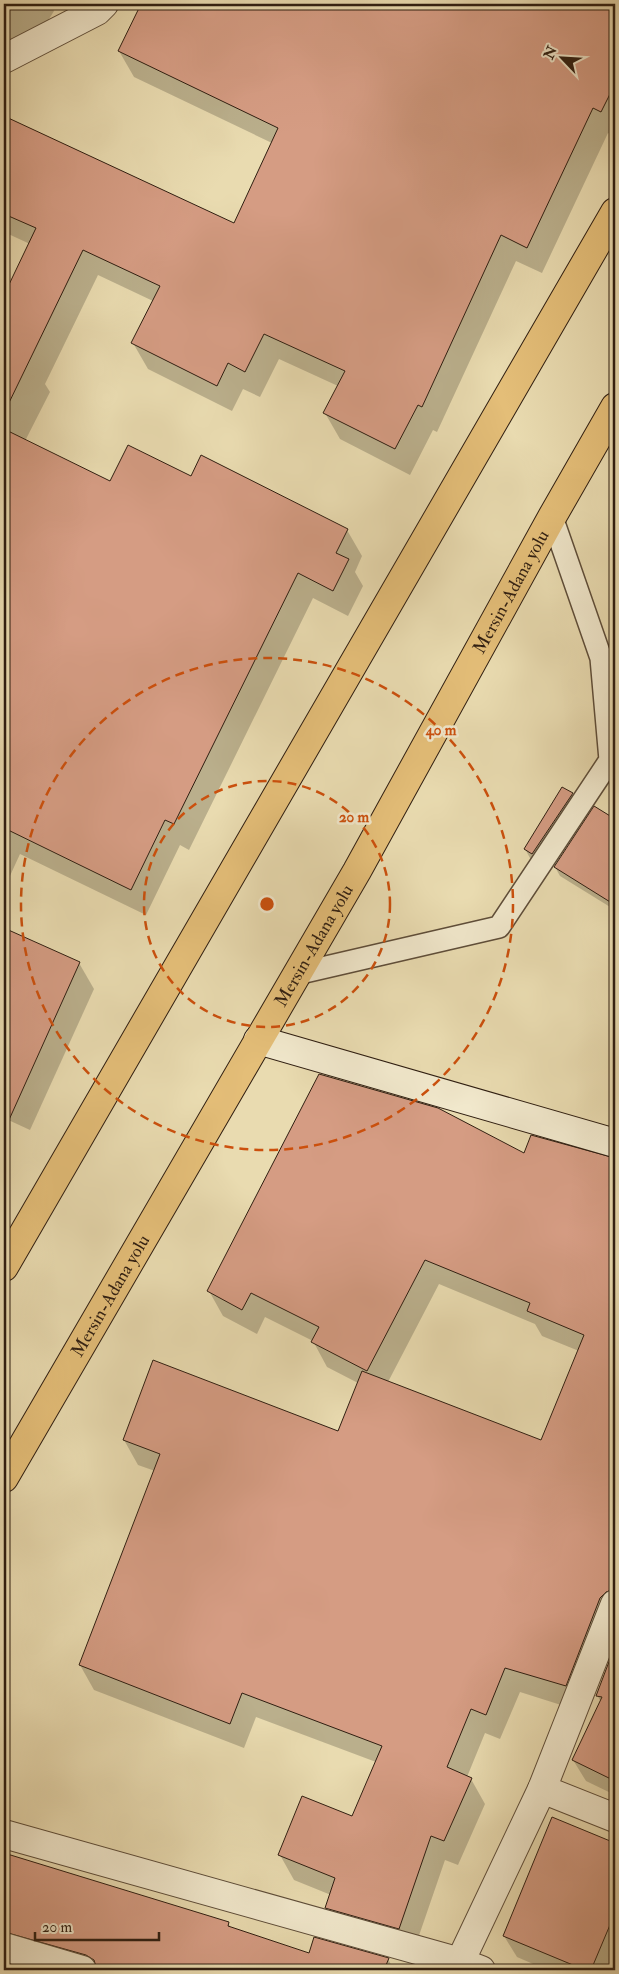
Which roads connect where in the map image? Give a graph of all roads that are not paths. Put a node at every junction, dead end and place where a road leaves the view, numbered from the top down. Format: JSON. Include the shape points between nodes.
{"nodes":[{"id":1,"x":104,"y":4,"type":"edge"},
{"id":2,"x":4,"y":59,"type":"edge"},
{"id":3,"x":615,"y":212,"type":"edge"},
{"id":4,"x":615,"y":407,"type":"edge"},
{"id":5,"x":552,"y":517,"type":"junction"},
{"id":6,"x":296,"y":974,"type":"junction"},
{"id":7,"x":258,"y":1040,"type":"junction"},
{"id":8,"x":615,"y":1143,"type":"edge"},
{"id":9,"x":4,"y":1267,"type":"edge"},
{"id":10,"x":4,"y":1478,"type":"edge"},
{"id":11,"x":615,"y":1604,"type":"edge"},
{"id":12,"x":542,"y":1790,"type":"junction"},
{"id":13,"x":615,"y":1818,"type":"edge"},
{"id":14,"x":4,"y":1834,"type":"edge"},
{"id":15,"x":4,"y":1947,"type":"edge"},
{"id":16,"x":471,"y":1966,"type":"edge"},
{"id":17,"x":82,"y":1970,"type":"edge"}],
"edges":[{"from":1,"to":2,"type":"street","via":[[97,11]]},
{"from":3,"to":9,"type":"highway"},
{"from":4,"to":5,"type":"highway","name":"Mersin-Adana yolu"},
{"from":5,"to":6,"type":"highway","name":"Mersin-Adana yolu","via":[[357,872]]},
{"from":5,"to":6,"type":"lane","via":[[602,658],[610,760],[499,927]]},
{"from":6,"to":7,"type":"highway","name":"Mersin-Adana yolu"},
{"from":7,"to":8,"type":"street"},
{"from":7,"to":10,"type":"highway","name":"Mersin-Adana yolu"},
{"from":11,"to":12,"type":"street"},
{"from":12,"to":13,"type":"street"},
{"from":12,"to":16,"type":"street"},
{"from":14,"to":16,"type":"street"},
{"from":15,"to":17,"type":"street"}]}
